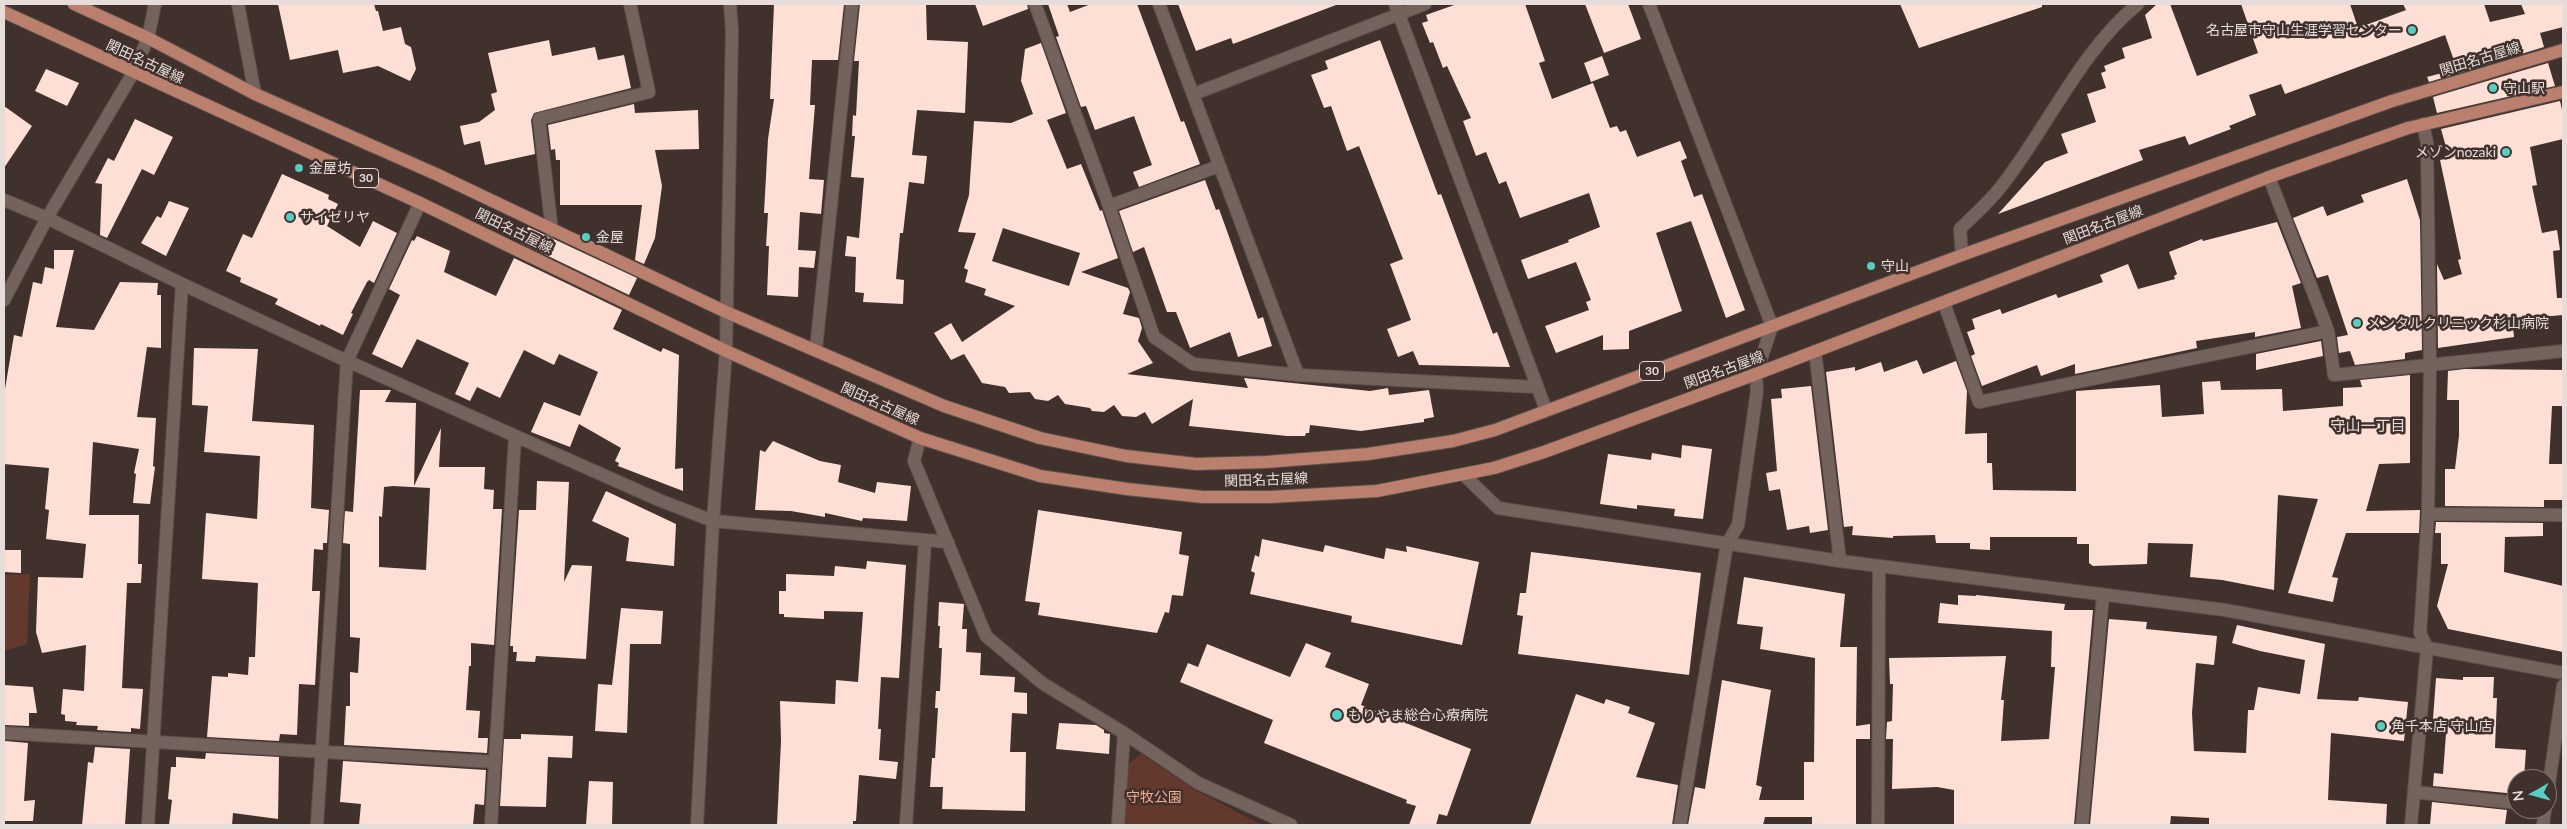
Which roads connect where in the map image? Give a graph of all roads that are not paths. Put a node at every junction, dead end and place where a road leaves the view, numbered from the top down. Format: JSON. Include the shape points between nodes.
{"nodes":[{"id":1,"x":74,"y":4,"type":"edge"},
{"id":2,"x":155,"y":4,"type":"edge"},
{"id":3,"x":238,"y":4,"type":"edge"},
{"id":4,"x":630,"y":4,"type":"edge"},
{"id":5,"x":730,"y":4,"type":"edge"},
{"id":6,"x":852,"y":4,"type":"edge"},
{"id":7,"x":1035,"y":4,"type":"edge"},
{"id":8,"x":1159,"y":4,"type":"edge"},
{"id":9,"x":1425,"y":4,"type":"edge"},
{"id":10,"x":1649,"y":4,"type":"edge"},
{"id":11,"x":2138,"y":4,"type":"edge"},
{"id":12,"x":1397,"y":9,"type":"edge"},
{"id":13,"x":4,"y":12,"type":"edge"},
{"id":14,"x":148,"y":38,"type":"junction"},
{"id":15,"x":2563,"y":50,"type":"edge"},
{"id":16,"x":133,"y":73,"type":"junction"},
{"id":17,"x":2563,"y":92,"type":"edge"},
{"id":18,"x":255,"y":94,"type":"junction"},
{"id":19,"x":1194,"y":94,"type":"junction"},
{"id":20,"x":2423,"y":124,"type":"junction"},
{"id":21,"x":1219,"y":166,"type":"junction"},
{"id":22,"x":2269,"y":177,"type":"junction"},
{"id":23,"x":4,"y":200,"type":"edge"},
{"id":24,"x":420,"y":203,"type":"junction"},
{"id":25,"x":1109,"y":206,"type":"junction"},
{"id":26,"x":47,"y":218,"type":"junction"},
{"id":27,"x":552,"y":231,"type":"junction"},
{"id":28,"x":1962,"y":255,"type":"junction"},
{"id":29,"x":182,"y":284,"type":"junction"},
{"id":30,"x":4,"y":300,"type":"edge"},
{"id":31,"x":1944,"y":303,"type":"junction"},
{"id":32,"x":726,"y":312,"type":"junction"},
{"id":33,"x":1772,"y":326,"type":"junction"},
{"id":34,"x":2328,"y":331,"type":"junction"},
{"id":35,"x":816,"y":349,"type":"junction"},
{"id":36,"x":726,"y":351,"type":"junction"},
{"id":37,"x":1815,"y":351,"type":"junction"},
{"id":38,"x":2563,"y":351,"type":"edge"},
{"id":39,"x":347,"y":361,"type":"junction"},
{"id":40,"x":2430,"y":366,"type":"junction"},
{"id":41,"x":1756,"y":374,"type":"junction"},
{"id":42,"x":1298,"y":375,"type":"junction"},
{"id":43,"x":1536,"y":387,"type":"junction"},
{"id":44,"x":1546,"y":410,"type":"junction"},
{"id":45,"x":515,"y":437,"type":"junction"},
{"id":46,"x":920,"y":438,"type":"junction"},
{"id":47,"x":1464,"y":475,"type":"junction"},
{"id":48,"x":2428,"y":514,"type":"junction"},
{"id":49,"x":2563,"y":515,"type":"edge"},
{"id":50,"x":713,"y":521,"type":"junction"},
{"id":51,"x":925,"y":542,"type":"junction"},
{"id":52,"x":948,"y":542,"type":"junction"},
{"id":53,"x":1727,"y":544,"type":"junction"},
{"id":54,"x":1840,"y":562,"type":"junction"},
{"id":55,"x":1879,"y":567,"type":"junction"},
{"id":56,"x":2103,"y":595,"type":"junction"},
{"id":57,"x":2427,"y":648,"type":"junction"},
{"id":58,"x":2563,"y":673,"type":"edge"},
{"id":59,"x":2563,"y":686,"type":"edge"},
{"id":60,"x":1124,"y":732,"type":"junction"},
{"id":61,"x":4,"y":733,"type":"edge"},
{"id":62,"x":153,"y":742,"type":"junction"},
{"id":63,"x":322,"y":752,"type":"junction"},
{"id":64,"x":495,"y":762,"type":"junction"},
{"id":65,"x":2551,"y":769,"type":"edge"},
{"id":66,"x":2414,"y":792,"type":"junction"},
{"id":67,"x":2507,"y":802,"type":"edge"},
{"id":68,"x":148,"y":825,"type":"edge"},
{"id":69,"x":317,"y":825,"type":"edge"},
{"id":70,"x":490,"y":825,"type":"edge"},
{"id":71,"x":696,"y":825,"type":"edge"},
{"id":72,"x":906,"y":825,"type":"edge"},
{"id":73,"x":1118,"y":825,"type":"edge"},
{"id":74,"x":1291,"y":825,"type":"edge"},
{"id":75,"x":1680,"y":825,"type":"edge"},
{"id":76,"x":1878,"y":825,"type":"edge"},
{"id":77,"x":2082,"y":825,"type":"edge"},
{"id":78,"x":2411,"y":825,"type":"edge"}],
"edges":[{"from":1,"to":14,"type":"main road","name":"関田名古屋線","number":"30"},
{"from":2,"to":14,"type":"street"},
{"from":3,"to":18,"type":"street"},
{"from":4,"to":27,"type":"street","via":[[649,92],[539,119]]},
{"from":5,"to":32,"type":"street"},
{"from":6,"to":35,"type":"street"},
{"from":7,"to":25,"type":"street"},
{"from":8,"to":19,"type":"street"},
{"from":9,"to":12,"type":"street"},
{"from":10,"to":33,"type":"street"},
{"from":11,"to":28,"type":"street","via":[[2120,18],[2092,55],[2000,189],[1960,229]]},
{"from":12,"to":19,"type":"street"},
{"from":12,"to":43,"type":"street"},
{"from":13,"to":16,"type":"main road","name":"関田名古屋線","number":"30"},
{"from":14,"to":16,"type":"street"},
{"from":14,"to":18,"type":"main road","name":"関田名古屋線","number":"30"},
{"from":15,"to":28,"type":"main road","name":"関田名古屋線","number":"30","via":[[2392,101]]},
{"from":16,"to":24,"type":"main road","name":"関田名古屋線","number":"30"},
{"from":16,"to":26,"type":"street"},
{"from":17,"to":20,"type":"main road","name":"関田名古屋線","number":"30"},
{"from":18,"to":27,"type":"main road","name":"関田名古屋線","number":"30","via":[[438,175]]},
{"from":19,"to":21,"type":"street"},
{"from":20,"to":22,"type":"main road","name":"関田名古屋線","number":"30"},
{"from":20,"to":40,"type":"street","via":[[2427,143]]},
{"from":21,"to":25,"type":"street"},
{"from":21,"to":42,"type":"street"},
{"from":22,"to":31,"type":"main road","name":"関田名古屋線","number":"30"},
{"from":22,"to":34,"type":"street"},
{"from":23,"to":26,"type":"street"},
{"from":24,"to":36,"type":"main road","name":"関田名古屋線","number":"30"},
{"from":24,"to":39,"type":"street"},
{"from":25,"to":42,"type":"street","via":[[1154,337],[1193,364]]},
{"from":26,"to":29,"type":"street"},
{"from":26,"to":30,"type":"street"},
{"from":27,"to":32,"type":"main road","name":"関田名古屋線","number":"30"},
{"from":28,"to":33,"type":"main road","name":"関田名古屋線","number":"30"},
{"from":29,"to":39,"type":"street"},
{"from":29,"to":62,"type":"street"},
{"from":31,"to":34,"type":"street","via":[[1979,402]]},
{"from":31,"to":37,"type":"main road","name":"関田名古屋線","number":"30"},
{"from":32,"to":35,"type":"main road","name":"関田名古屋線","number":"30"},
{"from":32,"to":36,"type":"street"},
{"from":33,"to":41,"type":"street"},
{"from":33,"to":44,"type":"main road","name":"関田名古屋線","number":"30"},
{"from":34,"to":40,"type":"street","via":[[2334,375]]},
{"from":35,"to":44,"type":"main road","name":"関田名古屋線","number":"30","via":[[944,406],[1040,438],[1126,456],[1196,464],[1368,454],[1495,430]]},
{"from":36,"to":46,"type":"main road","name":"関田名古屋線","number":"30"},
{"from":36,"to":50,"type":"street"},
{"from":37,"to":41,"type":"main road","name":"関田名古屋線","number":"30"},
{"from":37,"to":54,"type":"street"},
{"from":38,"to":40,"type":"street"},
{"from":39,"to":45,"type":"street"},
{"from":39,"to":63,"type":"street"},
{"from":40,"to":48,"type":"street"},
{"from":41,"to":47,"type":"main road","name":"関田名古屋線","number":"30","via":[[1544,452]]},
{"from":41,"to":53,"type":"street","via":[[1757,391],[1738,525]]},
{"from":42,"to":43,"type":"street"},
{"from":43,"to":44,"type":"street"},
{"from":45,"to":50,"type":"street"},
{"from":45,"to":64,"type":"street"},
{"from":46,"to":47,"type":"main road","name":"関田名古屋線","number":"30","via":[[1040,476],[1203,497],[1377,491]]},
{"from":46,"to":52,"type":"street","via":[[914,460]]},
{"from":47,"to":53,"type":"street","via":[[1498,508]]},
{"from":48,"to":49,"type":"street"},
{"from":48,"to":57,"type":"street","via":[[2420,633]]},
{"from":50,"to":51,"type":"street"},
{"from":50,"to":71,"type":"street"},
{"from":51,"to":52,"type":"street"},
{"from":51,"to":72,"type":"street"},
{"from":52,"to":60,"type":"street","via":[[986,636],[1042,683]]},
{"from":53,"to":54,"type":"street"},
{"from":53,"to":75,"type":"street"},
{"from":54,"to":55,"type":"street"},
{"from":55,"to":56,"type":"street"},
{"from":55,"to":76,"type":"street"},
{"from":56,"to":57,"type":"street","via":[[2226,610]]},
{"from":56,"to":77,"type":"street"},
{"from":57,"to":58,"type":"street"},
{"from":57,"to":66,"type":"street"},
{"from":59,"to":65,"type":"street"},
{"from":60,"to":73,"type":"street"},
{"from":60,"to":74,"type":"street","via":[[1198,784]]},
{"from":61,"to":62,"type":"street"},
{"from":62,"to":63,"type":"street"},
{"from":62,"to":68,"type":"street"},
{"from":63,"to":64,"type":"street"},
{"from":63,"to":69,"type":"street"},
{"from":64,"to":70,"type":"street"},
{"from":66,"to":67,"type":"street"},
{"from":66,"to":78,"type":"street"}]}
